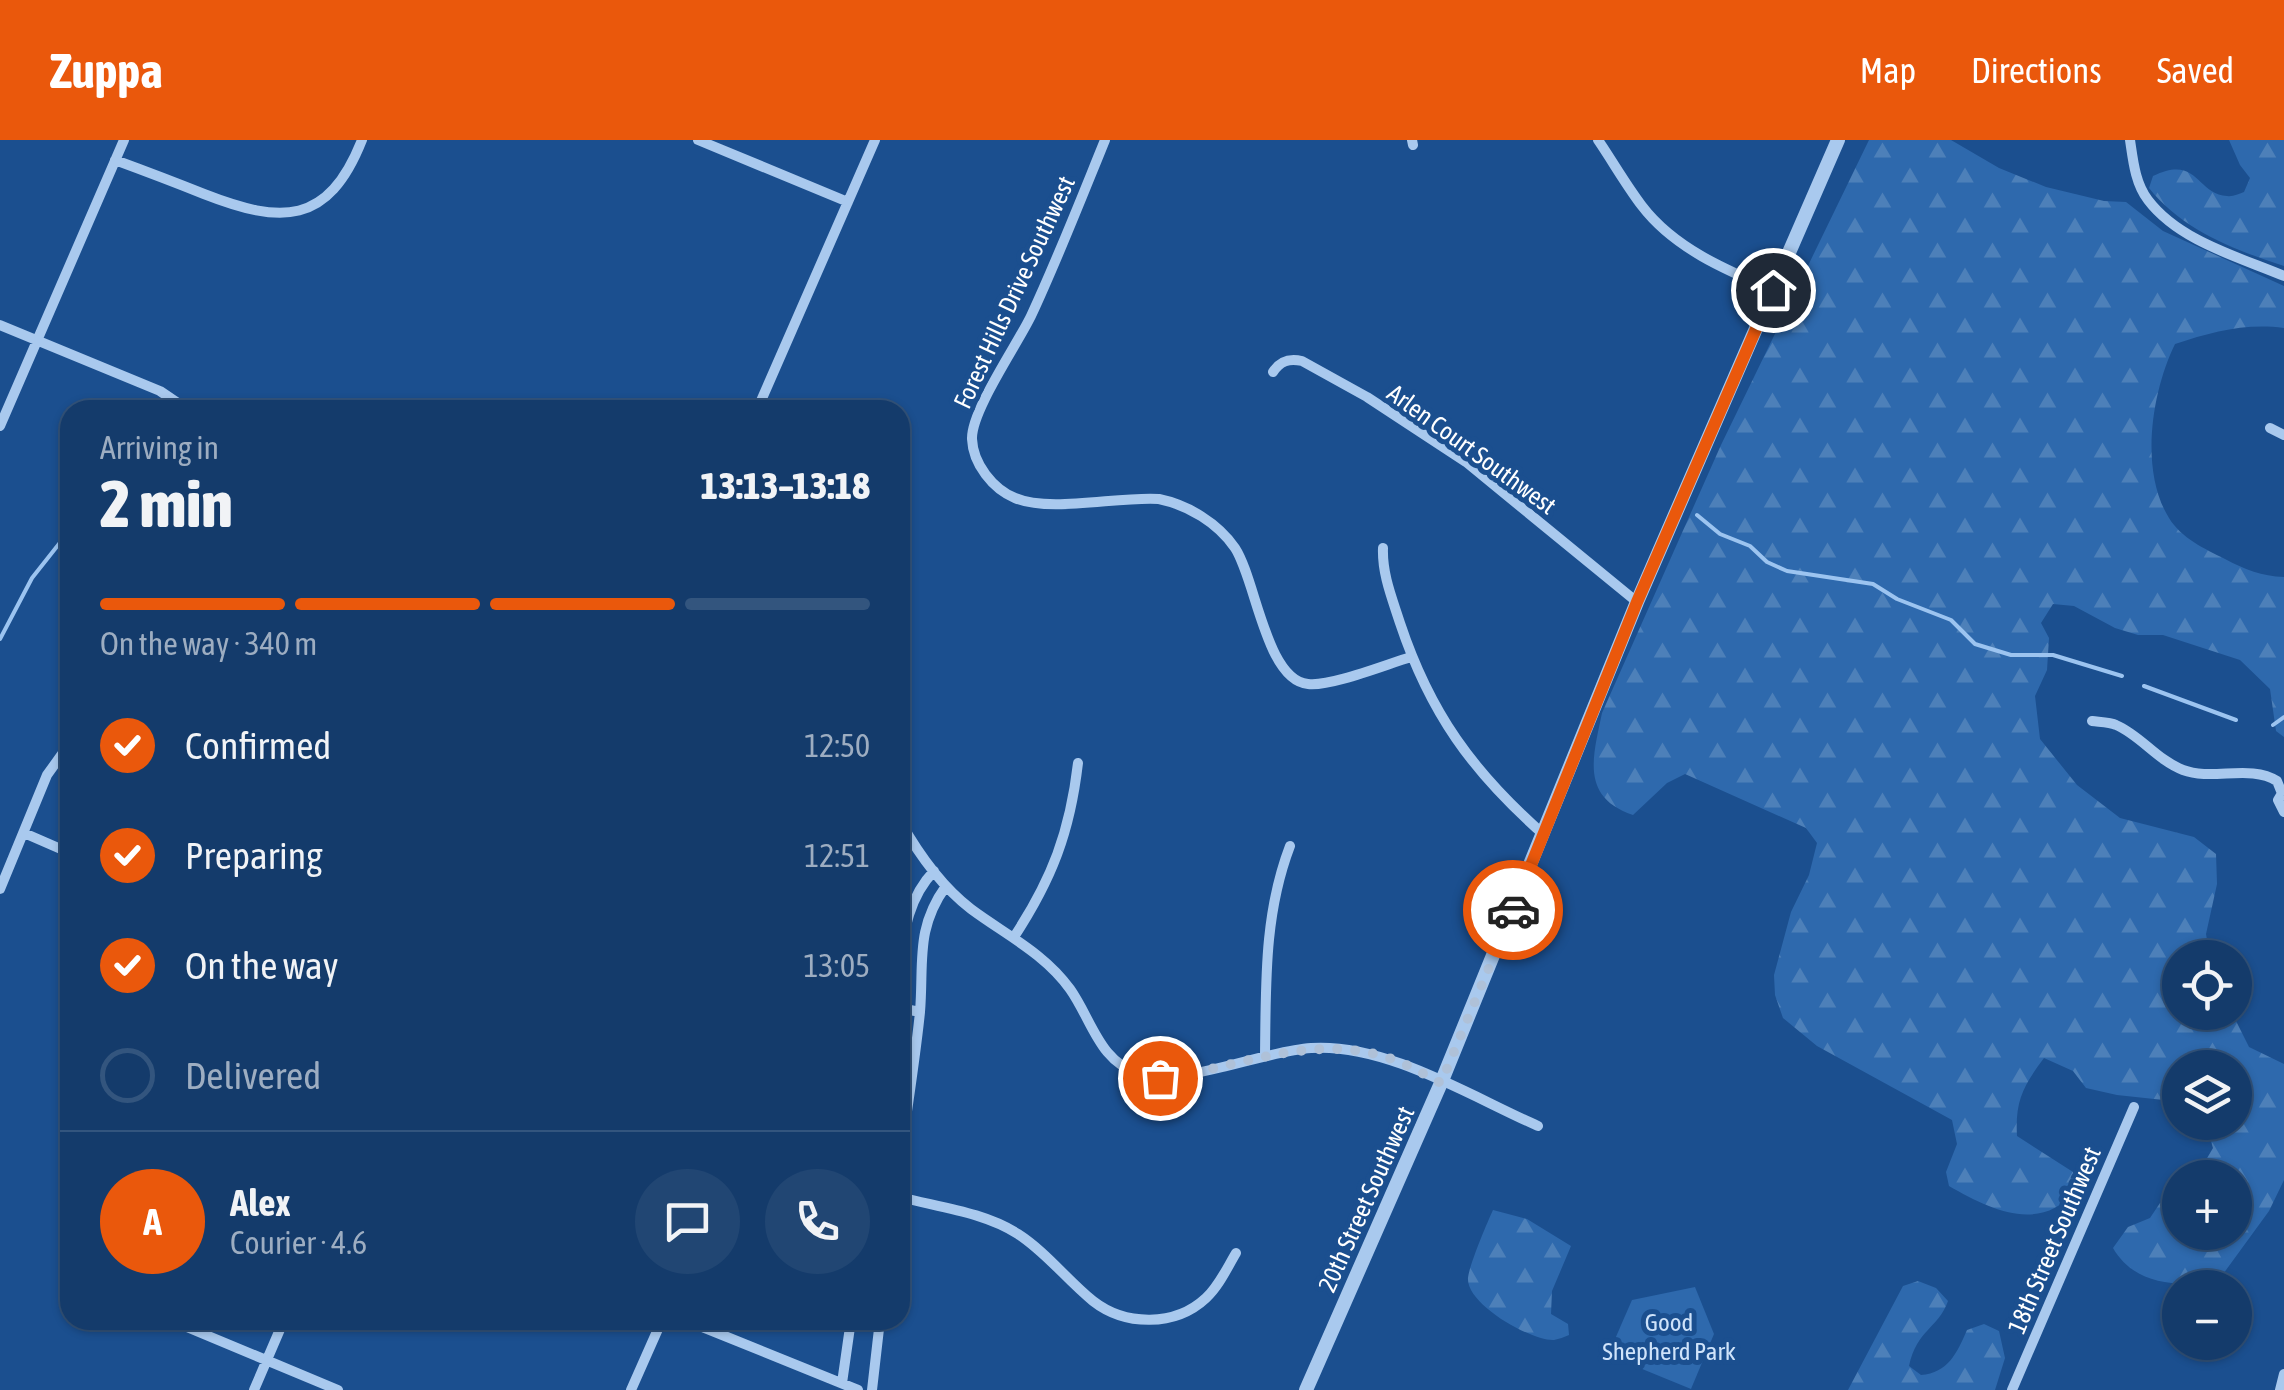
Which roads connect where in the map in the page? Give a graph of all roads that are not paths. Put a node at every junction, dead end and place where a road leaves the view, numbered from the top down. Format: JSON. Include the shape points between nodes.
{"nodes":[{"id":1,"x":124,"y":140,"type":"edge"},
{"id":2,"x":362,"y":140,"type":"edge"},
{"id":3,"x":698,"y":140,"type":"edge"},
{"id":4,"x":875,"y":140,"type":"edge"},
{"id":5,"x":1105,"y":140,"type":"edge"},
{"id":6,"x":1598,"y":140,"type":"edge"},
{"id":7,"x":1838,"y":140,"type":"edge"},
{"id":8,"x":2130,"y":140,"type":"edge"},
{"id":9,"x":115,"y":160,"type":"junction"},
{"id":10,"x":848,"y":202,"type":"junction"},
{"id":11,"x":2284,"y":276,"type":"edge"},
{"id":12,"x":1773,"y":290,"type":"junction"},
{"id":13,"x":0,"y":325,"type":"edge"},
{"id":14,"x":38,"y":342,"type":"junction"},
{"id":15,"x":1273,"y":372,"type":"dead end"},
{"id":16,"x":173,"y":400,"type":"edge"},
{"id":17,"x":761,"y":400,"type":"edge"},
{"id":18,"x":0,"y":426,"type":"edge"},
{"id":19,"x":2270,"y":428,"type":"dead end"},
{"id":20,"x":2284,"y":435,"type":"edge"},
{"id":21,"x":1382,"y":548,"type":"dead end"},
{"id":22,"x":1637,"y":602,"type":"junction"},
{"id":23,"x":1411,"y":657,"type":"junction"},
{"id":24,"x":2092,"y":721,"type":"dead end"},
{"id":25,"x":60,"y":756,"type":"edge"},
{"id":26,"x":1078,"y":763,"type":"dead end"},
{"id":27,"x":2283,"y":790,"type":"edge"},
{"id":28,"x":2284,"y":812,"type":"edge"},
{"id":29,"x":24,"y":834,"type":"junction"},
{"id":30,"x":1542,"y":834,"type":"junction"},
{"id":31,"x":910,"y":835,"type":"edge"},
{"id":32,"x":1290,"y":846,"type":"dead end"},
{"id":33,"x":60,"y":848,"type":"edge"},
{"id":34,"x":934,"y":870,"type":"junction"},
{"id":35,"x":946,"y":886,"type":"junction"},
{"id":36,"x":0,"y":889,"type":"edge"},
{"id":37,"x":910,"y":913,"type":"edge"},
{"id":38,"x":1014,"y":938,"type":"junction"},
{"id":39,"x":910,"y":1010,"type":"edge"},
{"id":40,"x":920,"y":1012,"type":"junction"},
{"id":41,"x":1265,"y":1055,"type":"junction"},
{"id":42,"x":1441,"y":1083,"type":"junction"},
{"id":43,"x":910,"y":1086,"type":"edge"},
{"id":44,"x":2134,"y":1106,"type":"dead end"},
{"id":45,"x":1538,"y":1126,"type":"dead end"},
{"id":46,"x":910,"y":1200,"type":"edge"},
{"id":47,"x":1236,"y":1253,"type":"dead end"},
{"id":48,"x":194,"y":1330,"type":"edge"},
{"id":49,"x":280,"y":1330,"type":"edge"},
{"id":50,"x":658,"y":1330,"type":"edge"},
{"id":51,"x":710,"y":1330,"type":"edge"},
{"id":52,"x":849,"y":1330,"type":"edge"},
{"id":53,"x":879,"y":1330,"type":"edge"},
{"id":54,"x":268,"y":1360,"type":"junction"},
{"id":55,"x":2284,"y":1374,"type":"edge"},
{"id":56,"x":842,"y":1383,"type":"junction"},
{"id":57,"x":1310,"y":1389,"type":"edge"},
{"id":58,"x":254,"y":1390,"type":"edge"},
{"id":59,"x":338,"y":1390,"type":"edge"},
{"id":60,"x":631,"y":1390,"type":"edge"},
{"id":61,"x":858,"y":1390,"type":"edge"},
{"id":62,"x":872,"y":1390,"type":"edge"},
{"id":63,"x":2012,"y":1390,"type":"edge"},
{"id":64,"x":2280,"y":1390,"type":"edge"}],
"edges":[{"from":1,"to":9,"type":"street"},
{"from":2,"to":9,"type":"street","via":[[331,192],[311,206],[277,214],[248,210]]},
{"from":3,"to":10,"type":"street"},
{"from":4,"to":10,"type":"street"},
{"from":5,"to":23,"type":"street","name":"Forest Hills Drive Southwest","via":[[1033,311],[977,417],[972,438],[978,460],[1002,492],[1024,501],[1146,498],[1197,514],[1236,549],[1276,659],[1296,681],[1324,682]]},
{"from":6,"to":12,"type":"street","via":[[1642,206],[1674,238]]},
{"from":7,"to":12,"type":"street","name":"20th Street Southwest"},
{"from":8,"to":11,"type":"street","via":[[2146,198],[2170,222]]},
{"from":9,"to":14,"type":"street"},
{"from":10,"to":17,"type":"street"},
{"from":12,"to":22,"type":"street","name":"20th Street Southwest"},
{"from":13,"to":14,"type":"street"},
{"from":14,"to":16,"type":"street"},
{"from":14,"to":18,"type":"street"},
{"from":15,"to":22,"type":"street","name":"Arlen Court Southwest","via":[[1280,363],[1302,361],[1398,416]]},
{"from":19,"to":20,"type":"street"},
{"from":21,"to":23,"type":"street"},
{"from":22,"to":30,"type":"street","name":"20th Street Southwest"},
{"from":23,"to":30,"type":"street","via":[[1450,734]]},
{"from":24,"to":27,"type":"street","via":[[2116,725],[2186,771],[2259,774]]},
{"from":25,"to":29,"type":"street"},
{"from":26,"to":38,"type":"street","via":[[1058,858]]},
{"from":27,"to":28,"type":"street","via":[[2278,800]]},
{"from":29,"to":33,"type":"street"},
{"from":29,"to":36,"type":"street"},
{"from":30,"to":42,"type":"street","name":"20th Street Southwest"},
{"from":31,"to":34,"type":"street"},
{"from":32,"to":41,"type":"street","via":[[1268,932]]},
{"from":34,"to":35,"type":"street"},
{"from":34,"to":37,"type":"street"},
{"from":35,"to":38,"type":"street"},
{"from":35,"to":40,"type":"street","via":[[925,926]]},
{"from":38,"to":41,"type":"street","via":[[1052,966],[1106,1052],[1132,1072],[1170,1076]]},
{"from":39,"to":40,"type":"street"},
{"from":40,"to":43,"type":"street"},
{"from":41,"to":42,"type":"street","via":[[1352,1050],[1397,1061]]},
{"from":42,"to":45,"type":"street"},
{"from":42,"to":57,"type":"street","name":"20th Street Southwest"},
{"from":44,"to":63,"type":"street","name":"18th Street Southwest"},
{"from":46,"to":47,"type":"street","via":[[1014,1231],[1092,1300],[1129,1318],[1159,1319],[1193,1308],[1211,1294]]},
{"from":48,"to":54,"type":"street"},
{"from":49,"to":54,"type":"street"},
{"from":50,"to":60,"type":"street"},
{"from":51,"to":56,"type":"street"},
{"from":52,"to":56,"type":"street"},
{"from":53,"to":62,"type":"street"},
{"from":54,"to":58,"type":"street"},
{"from":54,"to":59,"type":"street"},
{"from":55,"to":64,"type":"street"},
{"from":56,"to":61,"type":"street"}]}
